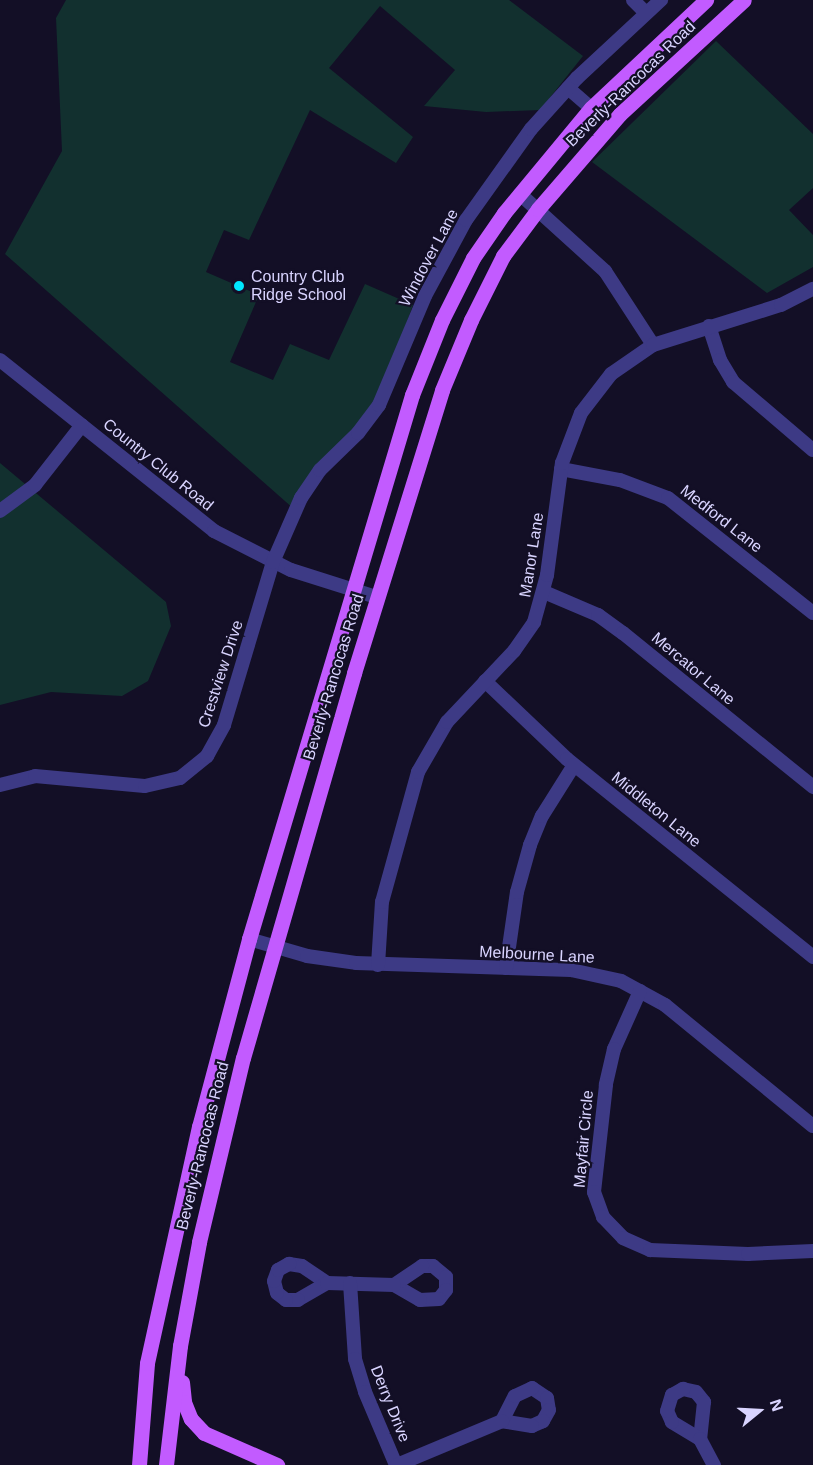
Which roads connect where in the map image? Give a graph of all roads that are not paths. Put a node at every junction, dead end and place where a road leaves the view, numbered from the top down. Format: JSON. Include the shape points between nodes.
{"nodes":[{"id":1,"x":633,"y":0,"type":"edge"},
{"id":2,"x":661,"y":0,"type":"edge"},
{"id":3,"x":706,"y":0,"type":"edge"},
{"id":4,"x":744,"y":0,"type":"edge"},
{"id":5,"x":646,"y":13,"type":"junction"},
{"id":6,"x":568,"y":88,"type":"junction"},
{"id":7,"x":591,"y":108,"type":"junction"},
{"id":8,"x":520,"y":194,"type":"junction"},
{"id":9,"x":538,"y":209,"type":"junction"},
{"id":10,"x":813,"y":289,"type":"edge"},
{"id":11,"x":709,"y":326,"type":"junction"},
{"id":12,"x":653,"y":345,"type":"junction"},
{"id":13,"x":0,"y":360,"type":"edge"},
{"id":14,"x":82,"y":425,"type":"junction"},
{"id":15,"x":813,"y":450,"type":"edge"},
{"id":16,"x":561,"y":469,"type":"junction"},
{"id":17,"x":0,"y":511,"type":"edge"},
{"id":18,"x":273,"y":562,"type":"junction"},
{"id":19,"x":352,"y":589,"type":"junction"},
{"id":20,"x":544,"y":592,"type":"junction"},
{"id":21,"x":376,"y":597,"type":"junction"},
{"id":22,"x":813,"y":613,"type":"edge"},
{"id":23,"x":484,"y":681,"type":"junction"},
{"id":24,"x":574,"y":765,"type":"junction"},
{"id":25,"x":0,"y":785,"type":"edge"},
{"id":26,"x":813,"y":787,"type":"edge"},
{"id":27,"x":249,"y":939,"type":"junction"},
{"id":28,"x":273,"y":945,"type":"junction"},
{"id":29,"x":813,"y":957,"type":"edge"},
{"id":30,"x":378,"y":965,"type":"junction"},
{"id":31,"x":506,"y":968,"type":"junction"},
{"id":32,"x":640,"y":991,"type":"junction"},
{"id":33,"x":813,"y":1125,"type":"edge"},
{"id":34,"x":813,"y":1251,"type":"edge"},
{"id":35,"x":350,"y":1283,"type":"junction"},
{"id":36,"x":327,"y":1284,"type":"dead end"},
{"id":37,"x":394,"y":1285,"type":"dead end"},
{"id":38,"x":180,"y":1346,"type":"junction"},
{"id":39,"x":502,"y":1421,"type":"dead end"},
{"id":40,"x":141,"y":1427,"type":"junction"},
{"id":41,"x":700,"y":1439,"type":"dead end"},
{"id":42,"x":128,"y":1465,"type":"edge"},
{"id":43,"x":139,"y":1465,"type":"edge"},
{"id":44,"x":166,"y":1465,"type":"edge"},
{"id":45,"x":277,"y":1465,"type":"edge"},
{"id":46,"x":397,"y":1465,"type":"edge"},
{"id":47,"x":714,"y":1465,"type":"edge"}],
"edges":[{"from":1,"to":5,"type":"street"},
{"from":2,"to":5,"type":"street","name":"Windover Lane"},
{"from":3,"to":7,"type":"main road","name":"Beverly-Rancocas Road"},
{"from":4,"to":9,"type":"main road","name":"Beverly-Rancocas Road","via":[[620,114]]},
{"from":5,"to":6,"type":"street","name":"Windover Lane"},
{"from":6,"to":7,"type":"street"},
{"from":6,"to":18,"type":"street","name":"Windover Lane","via":[[503,164],[466,220],[434,276],[379,405],[310,483]]},
{"from":7,"to":8,"type":"main road","name":"Beverly-Rancocas Road"},
{"from":8,"to":9,"type":"street"},
{"from":8,"to":19,"type":"main road","name":"Beverly-Rancocas Road","via":[[473,258],[442,320],[412,395]]},
{"from":9,"to":12,"type":"street","via":[[605,271]]},
{"from":9,"to":21,"type":"main road","name":"Beverly-Rancocas Road","via":[[503,256],[467,330],[442,390]]},
{"from":10,"to":11,"type":"street","name":"Manor Lane","via":[[781,304]]},
{"from":11,"to":12,"type":"street","name":"Manor Lane"},
{"from":11,"to":15,"type":"street","via":[[720,360],[733,382]]},
{"from":12,"to":16,"type":"street","name":"Manor Lane","via":[[611,374],[590,399],[573,429]]},
{"from":13,"to":14,"type":"street","name":"Country Club Road"},
{"from":14,"to":17,"type":"street","via":[[35,485]]},
{"from":14,"to":18,"type":"street","name":"Country Club Road","via":[[199,521]]},
{"from":16,"to":20,"type":"street","name":"Manor Lane"},
{"from":16,"to":22,"type":"street","name":"Medford Lane","via":[[636,484],[668,498]]},
{"from":18,"to":19,"type":"street","name":"Country Club Road"},
{"from":18,"to":25,"type":"street","name":"Crestview Drive","via":[[224,725],[195,769],[163,784],[145,786],[35,776]]},
{"from":19,"to":21,"type":"street","name":"Country Club Road"},
{"from":19,"to":27,"type":"main road","name":"Beverly-Rancocas Road"},
{"from":20,"to":23,"type":"street","name":"Manor Lane","via":[[524,637]]},
{"from":20,"to":26,"type":"street","name":"Mercator Lane","via":[[598,615],[623,633]]},
{"from":21,"to":28,"type":"main road","name":"Beverly-Rancocas Road"},
{"from":23,"to":24,"type":"street","name":"Middleton Lane"},
{"from":23,"to":30,"type":"street","name":"Manor Lane","via":[[447,722],[418,772],[382,902]]},
{"from":24,"to":29,"type":"street","name":"Middleton Lane"},
{"from":24,"to":31,"type":"street","via":[[542,816],[530,845],[517,892]]},
{"from":27,"to":28,"type":"street","name":"Melbourne Lane"},
{"from":27,"to":40,"type":"main road","name":"Beverly-Rancocas Road","via":[[163,1279],[147,1364]]},
{"from":28,"to":30,"type":"street","name":"Melbourne Lane","via":[[321,959]]},
{"from":28,"to":38,"type":"main road","name":"Beverly-Rancocas Road","via":[[199,1242]]},
{"from":30,"to":31,"type":"street","name":"Melbourne Lane"},
{"from":31,"to":32,"type":"street","name":"Melbourne Lane","via":[[588,972]]},
{"from":32,"to":33,"type":"street","name":"Melbourne Lane","via":[[672,1011]]},
{"from":32,"to":34,"type":"street","name":"Mayfair Circle","via":[[614,1049],[606,1085],[594,1192],[603,1217],[623,1238],[650,1250],[748,1254]]},
{"from":35,"to":36,"type":"street"},
{"from":35,"to":37,"type":"street"},
{"from":35,"to":46,"type":"street","name":"Derry Drive","via":[[355,1359]]},
{"from":38,"to":44,"type":"main road","name":"Beverly-Rancocas Road"},
{"from":38,"to":45,"type":"main road","via":[[184,1402],[191,1419],[222,1444]]},
{"from":39,"to":46,"type":"street"},
{"from":40,"to":42,"type":"main road"},
{"from":40,"to":43,"type":"main road","name":"Beverly-Rancocas Road"},
{"from":41,"to":47,"type":"street"}]}
